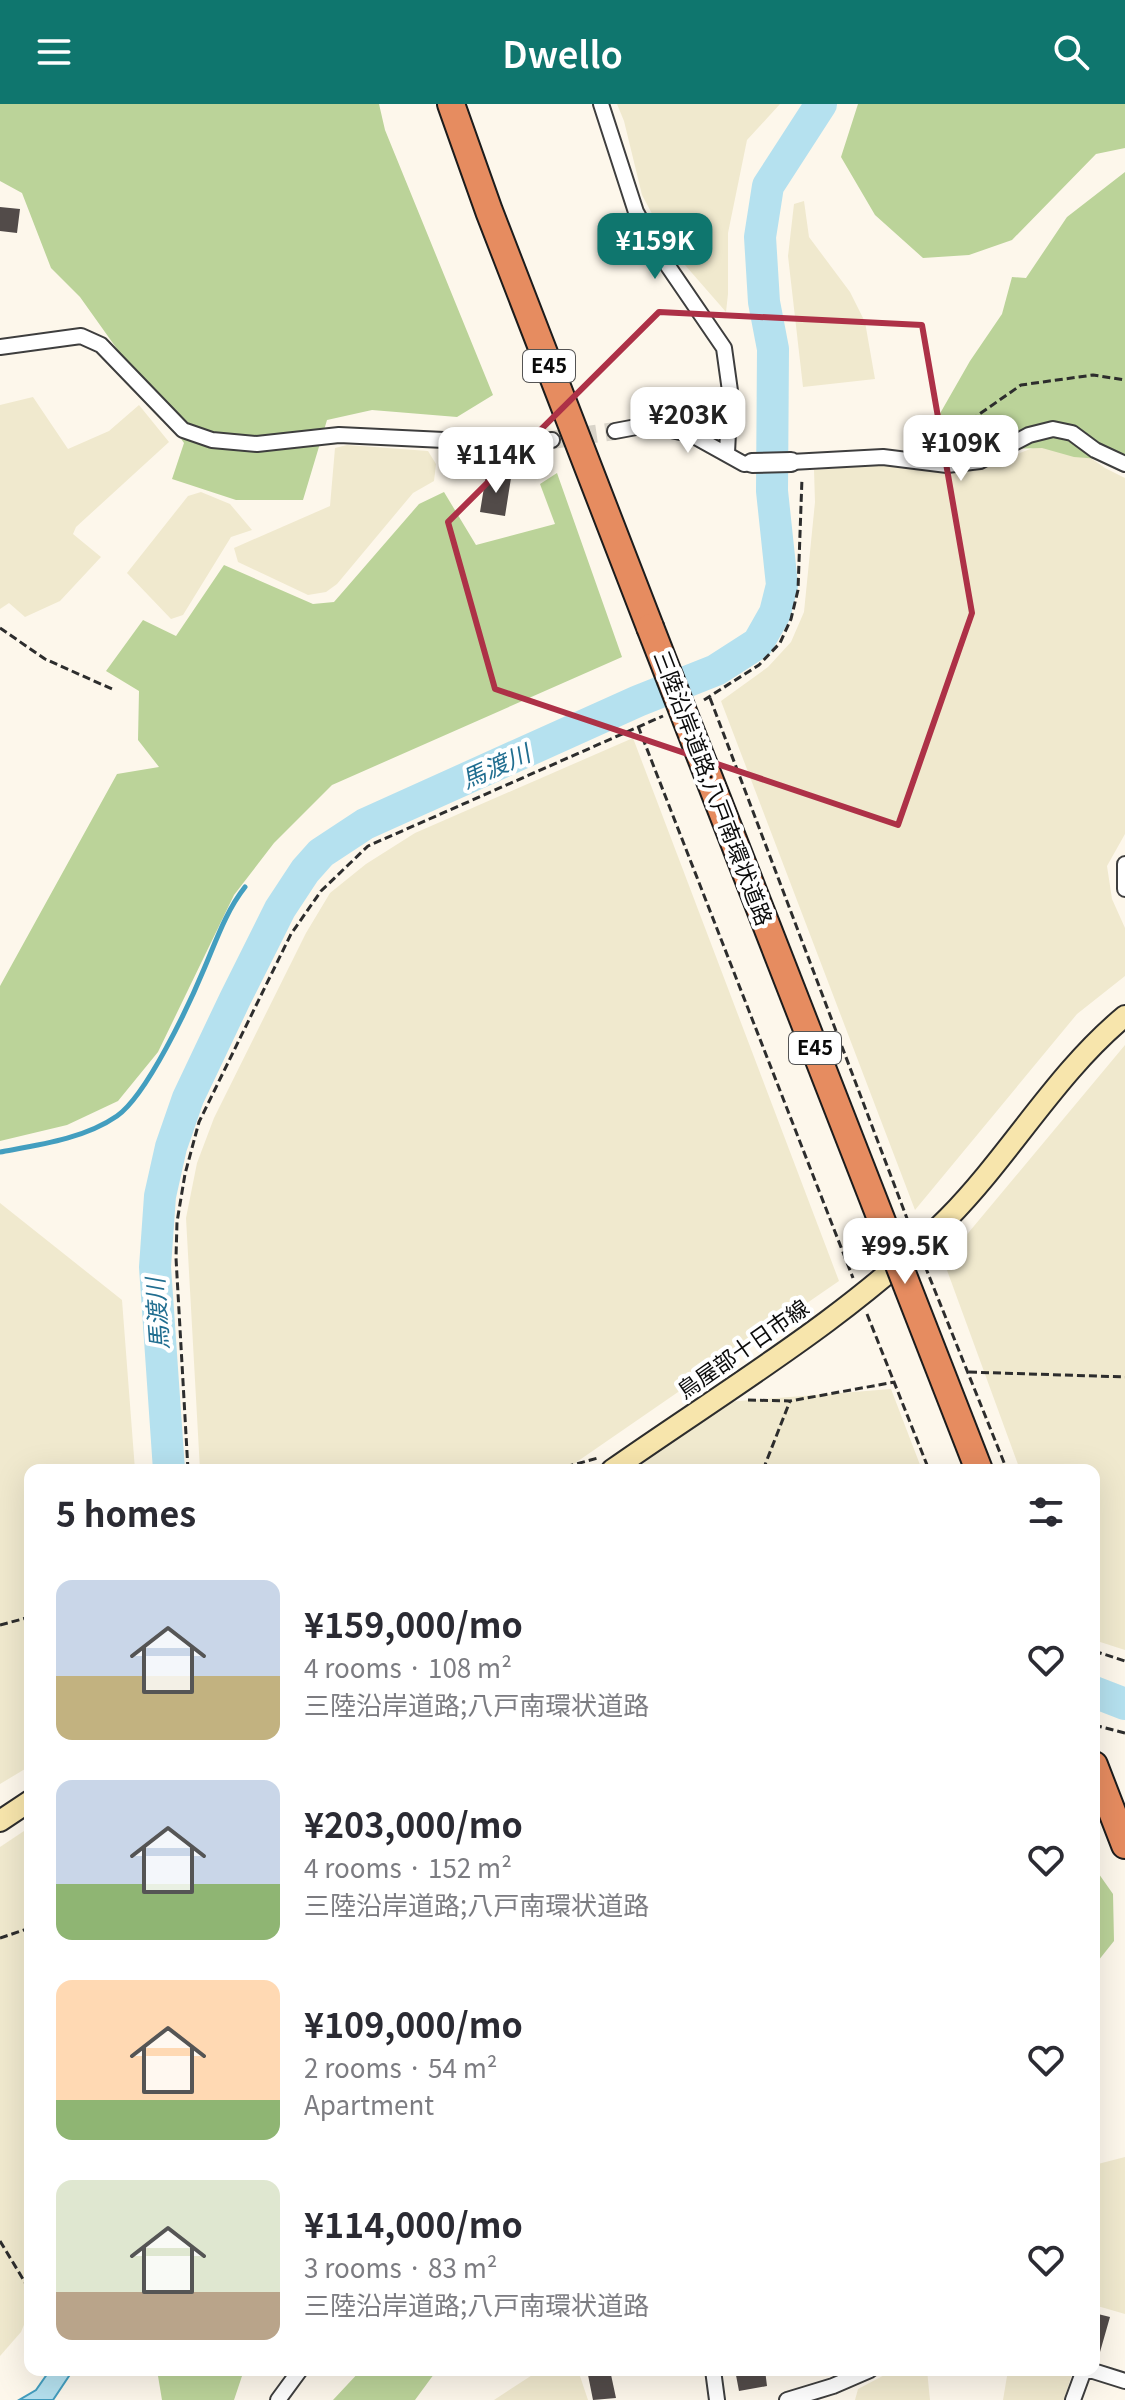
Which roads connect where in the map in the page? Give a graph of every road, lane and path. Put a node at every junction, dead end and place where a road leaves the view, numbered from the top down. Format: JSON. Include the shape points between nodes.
{"nodes":[{"id":1,"x":451,"y":104,"type":"edge"},
{"id":2,"x":601,"y":104,"type":"edge"},
{"id":3,"x":0,"y":347,"type":"edge"},
{"id":4,"x":1125,"y":380,"type":"edge"},
{"id":5,"x":615,"y":431,"type":"tunnel mouth"},
{"id":6,"x":552,"y":440,"type":"tunnel mouth"},
{"id":7,"x":727,"y":453,"type":"junction"},
{"id":8,"x":915,"y":459,"type":"junction"},
{"id":9,"x":797,"y":462,"type":"junction"},
{"id":10,"x":752,"y":463,"type":"joint"},
{"id":11,"x":1125,"y":464,"type":"edge"},
{"id":12,"x":0,"y":628,"type":"edge"},
{"id":13,"x":112,"y":689,"type":"dead end"},
{"id":14,"x":710,"y":698,"type":"junction"},
{"id":15,"x":696,"y":703,"type":"dead end"},
{"id":16,"x":667,"y":714,"type":"dead end"},
{"id":17,"x":638,"y":726,"type":"junction"},
{"id":18,"x":1125,"y":864,"type":"edge"},
{"id":19,"x":1125,"y":889,"type":"edge"},
{"id":20,"x":1125,"y":1016,"type":"edge"},
{"id":21,"x":917,"y":1247,"type":"junction"},
{"id":22,"x":859,"y":1295,"type":"junction"},
{"id":23,"x":968,"y":1372,"type":"junction"},
{"id":24,"x":1125,"y":1377,"type":"edge"},
{"id":25,"x":895,"y":1382,"type":"junction"},
{"id":26,"x":729,"y":1389,"type":"junction"},
{"id":27,"x":790,"y":1401,"type":"junction"},
{"id":28,"x":188,"y":1464,"type":"edge"},
{"id":29,"x":621,"y":1464,"type":"edge"},
{"id":30,"x":765,"y":1464,"type":"edge"},
{"id":31,"x":927,"y":1464,"type":"edge"},
{"id":32,"x":977,"y":1464,"type":"edge"},
{"id":33,"x":1005,"y":1464,"type":"edge"},
{"id":34,"x":24,"y":1619,"type":"edge"},
{"id":35,"x":0,"y":1625,"type":"edge"},
{"id":36,"x":1100,"y":1653,"type":"edge"},
{"id":37,"x":1125,"y":1661,"type":"edge"},
{"id":38,"x":1100,"y":1727,"type":"edge"},
{"id":39,"x":1125,"y":1733,"type":"edge"},
{"id":40,"x":1100,"y":1780,"type":"edge"},
{"id":41,"x":24,"y":1805,"type":"edge"},
{"id":42,"x":0,"y":1821,"type":"edge"},
{"id":43,"x":1125,"y":1845,"type":"edge"},
{"id":44,"x":24,"y":1930,"type":"edge"},
{"id":45,"x":0,"y":1938,"type":"edge"},
{"id":46,"x":0,"y":2241,"type":"edge"},
{"id":47,"x":24,"y":2281,"type":"edge"},
{"id":48,"x":1100,"y":2373,"type":"edge"},
{"id":49,"x":296,"y":2376,"type":"edge"},
{"id":50,"x":714,"y":2376,"type":"edge"},
{"id":51,"x":861,"y":2376,"type":"edge"},
{"id":52,"x":1082,"y":2376,"type":"edge"},
{"id":53,"x":1125,"y":2381,"type":"edge"},
{"id":54,"x":835,"y":2393,"type":"edge"},
{"id":55,"x":278,"y":2400,"type":"edge"},
{"id":56,"x":717,"y":2400,"type":"edge"},
{"id":57,"x":787,"y":2400,"type":"edge"},
{"id":58,"x":1073,"y":2400,"type":"edge"}],
"edges":[{"from":1,"to":32,"type":"highway","name":"三陸沿岸道路;八戸南環状道路","number":"E45","bridge":true},
{"from":2,"to":7,"type":"street","via":[[636,212],[724,348],[730,391]]},
{"from":3,"to":6,"type":"street","via":[[81,336],[101,345],[183,430],[212,440],[257,444],[339,435],[444,440],[488,448]]},
{"from":4,"to":8,"type":"path","via":[[1093,375],[1021,385]]},
{"from":5,"to":7,"type":"street","via":[[647,425],[690,434]]},
{"from":7,"to":10,"type":"street"},
{"from":8,"to":9,"type":"street"},
{"from":8,"to":11,"type":"street","via":[[947,465],[980,461],[1029,435],[1053,429],[1072,433]]},
{"from":9,"to":10,"type":"street"},
{"from":9,"to":14,"type":"path","via":[[798,590],[791,619],[780,643],[759,665]]},
{"from":12,"to":13,"type":"path","via":[[45,659]]},
{"from":14,"to":15,"type":"path"},
{"from":14,"to":21,"type":"path"},
{"from":16,"to":17,"type":"path"},
{"from":17,"to":22,"type":"path"},
{"from":17,"to":28,"type":"path","via":[[368,846],[321,891],[291,934],[199,1122],[185,1174],[176,1258]]},
{"from":18,"to":19,"type":"street"},
{"from":20,"to":21,"type":"main road","name":"鳥屋部十日市線"},
{"from":21,"to":22,"type":"main road","name":"鳥屋部十日市線"},
{"from":21,"to":23,"type":"path"},
{"from":22,"to":25,"type":"path"},
{"from":22,"to":26,"type":"main road","name":"鳥屋部十日市線"},
{"from":23,"to":24,"type":"path"},
{"from":23,"to":33,"type":"path"},
{"from":25,"to":27,"type":"path"},
{"from":25,"to":31,"type":"path"},
{"from":26,"to":27,"type":"path","via":[[749,1400]]},
{"from":26,"to":29,"type":"main road","name":"鳥屋部十日市線"},
{"from":27,"to":30,"type":"path"},
{"from":34,"to":35,"type":"path"},
{"from":36,"to":37,"type":"path"},
{"from":38,"to":39,"type":"path"},
{"from":40,"to":43,"type":"highway"},
{"from":41,"to":42,"type":"main road"},
{"from":44,"to":45,"type":"path"},
{"from":46,"to":47,"type":"path"},
{"from":48,"to":53,"type":"street"},
{"from":49,"to":55,"type":"street"},
{"from":50,"to":56,"type":"street"},
{"from":51,"to":54,"type":"street"},
{"from":52,"to":58,"type":"street"},
{"from":54,"to":57,"type":"street"}]}
